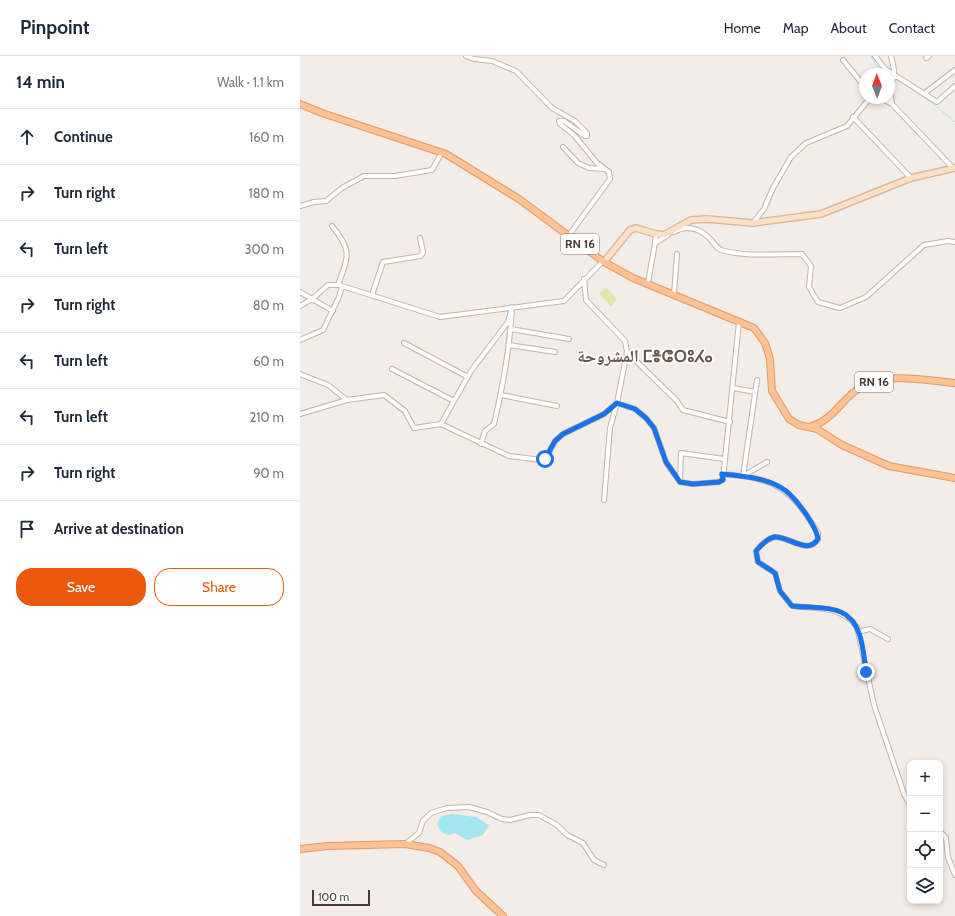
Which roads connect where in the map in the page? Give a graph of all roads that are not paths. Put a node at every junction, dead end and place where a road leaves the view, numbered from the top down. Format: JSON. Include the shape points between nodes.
{"nodes":[{"id":1,"x":466,"y":56,"type":"edge"},
{"id":2,"x":875,"y":56,"type":"edge"},
{"id":3,"x":891,"y":56,"type":"edge"},
{"id":4,"x":843,"y":60,"type":"dead end"},
{"id":5,"x":885,"y":68,"type":"edge"},
{"id":6,"x":893,"y":68,"type":"edge"},
{"id":7,"x":955,"y":70,"type":"edge"},
{"id":8,"x":895,"y":76,"type":"edge"},
{"id":9,"x":859,"y":80,"type":"edge"},
{"id":10,"x":955,"y":86,"type":"edge"},
{"id":11,"x":925,"y":94,"type":"junction"},
{"id":12,"x":300,"y":104,"type":"edge"},
{"id":13,"x":864,"y":104,"type":"edge"},
{"id":14,"x":892,"y":104,"type":"edge"},
{"id":15,"x":852,"y":117,"type":"junction"},
{"id":16,"x":563,"y":147,"type":"dead end"},
{"id":17,"x":442,"y":152,"type":"junction"},
{"id":18,"x":954,"y":168,"type":"edge"},
{"id":19,"x":605,"y":169,"type":"junction"},
{"id":20,"x":911,"y":178,"type":"junction"},
{"id":21,"x":300,"y":206,"type":"edge"},
{"id":22,"x":753,"y":223,"type":"junction"},
{"id":23,"x":332,"y":226,"type":"dead end"},
{"id":24,"x":656,"y":234,"type":"junction"},
{"id":25,"x":569,"y":235,"type":"junction"},
{"id":26,"x":420,"y":238,"type":"dead end"},
{"id":27,"x":955,"y":242,"type":"edge"},
{"id":28,"x":655,"y":243,"type":"junction"},
{"id":29,"x":678,"y":254,"type":"dead end"},
{"id":30,"x":603,"y":262,"type":"junction"},
{"id":31,"x":584,"y":279,"type":"junction"},
{"id":32,"x":648,"y":283,"type":"junction"},
{"id":33,"x":340,"y":285,"type":"junction"},
{"id":34,"x":300,"y":292,"type":"edge"},
{"id":35,"x":674,"y":294,"type":"junction"},
{"id":36,"x":372,"y":295,"type":"junction"},
{"id":37,"x":312,"y":300,"type":"junction"},
{"id":38,"x":300,"y":306,"type":"edge"},
{"id":39,"x":512,"y":307,"type":"junction"},
{"id":40,"x":332,"y":311,"type":"junction"},
{"id":41,"x":740,"y":322,"type":"junction"},
{"id":42,"x":511,"y":329,"type":"junction"},
{"id":43,"x":569,"y":339,"type":"dead end"},
{"id":44,"x":300,"y":340,"type":"edge"},
{"id":45,"x":404,"y":343,"type":"dead end"},
{"id":46,"x":509,"y":345,"type":"junction"},
{"id":47,"x":555,"y":352,"type":"dead end"},
{"id":48,"x":626,"y":352,"type":"junction"},
{"id":49,"x":392,"y":369,"type":"dead end"},
{"id":50,"x":300,"y":374,"type":"edge"},
{"id":51,"x":468,"y":376,"type":"junction"},
{"id":52,"x":757,"y":380,"type":"dead end"},
{"id":53,"x":955,"y":383,"type":"edge"},
{"id":54,"x":733,"y":388,"type":"junction"},
{"id":55,"x":755,"y":392,"type":"junction"},
{"id":56,"x":501,"y":394,"type":"junction"},
{"id":57,"x":347,"y":400,"type":"junction"},
{"id":58,"x":454,"y":401,"type":"junction"},
{"id":59,"x":617,"y":403,"type":"junction"},
{"id":60,"x":557,"y":406,"type":"dead end"},
{"id":61,"x":300,"y":414,"type":"edge"},
{"id":62,"x":730,"y":422,"type":"junction"},
{"id":63,"x":442,"y":424,"type":"junction"},
{"id":64,"x":809,"y":427,"type":"junction"},
{"id":65,"x":481,"y":444,"type":"junction"},
{"id":66,"x":724,"y":459,"type":"junction"},
{"id":67,"x":767,"y":462,"type":"dead end"},
{"id":68,"x":722,"y":474,"type":"junction"},
{"id":69,"x":743,"y":476,"type":"junction"},
{"id":70,"x":955,"y":478,"type":"edge"},
{"id":71,"x":680,"y":482,"type":"junction"},
{"id":72,"x":604,"y":500,"type":"dead end"},
{"id":73,"x":858,"y":632,"type":"junction"},
{"id":74,"x":888,"y":639,"type":"dead end"},
{"id":75,"x":907,"y":800,"type":"edge"},
{"id":76,"x":941,"y":832,"type":"edge"},
{"id":77,"x":405,"y":844,"type":"junction"},
{"id":78,"x":300,"y":849,"type":"edge"},
{"id":79,"x":604,"y":864,"type":"dead end"},
{"id":80,"x":955,"y":875,"type":"edge"},
{"id":81,"x":504,"y":916,"type":"edge"}],
"edges":[{"from":1,"to":19,"type":"street","via":[[492,61],[516,71],[552,108],[575,121],[587,133],[585,136],[564,121],[559,121]]},
{"from":2,"to":5,"type":"street"},
{"from":3,"to":6,"type":"street"},
{"from":4,"to":9,"type":"street"},
{"from":7,"to":11,"type":"street"},
{"from":8,"to":11,"type":"street"},
{"from":10,"to":11,"type":"street","via":[[937,102]]},
{"from":12,"to":17,"type":"main road","number":"RN 16"},
{"from":13,"to":15,"type":"street"},
{"from":14,"to":18,"type":"street"},
{"from":15,"to":20,"type":"street"},
{"from":15,"to":22,"type":"street","via":[[847,126],[806,143],[791,157],[764,209]]},
{"from":16,"to":19,"type":"street","via":[[578,163],[589,168]]},
{"from":17,"to":21,"type":"street","via":[[432,170],[395,176],[364,176],[342,188],[326,201]]},
{"from":17,"to":25,"type":"main road","number":"RN 16","via":[[519,199]]},
{"from":18,"to":20,"type":"main road"},
{"from":19,"to":25,"type":"street","via":[[609,172],[610,179]]},
{"from":20,"to":22,"type":"main road","via":[[821,214]]},
{"from":22,"to":24,"type":"main road","via":[[691,220],[664,235]]},
{"from":23,"to":33,"type":"street","via":[[347,250]]},
{"from":24,"to":28,"type":"street"},
{"from":24,"to":30,"type":"main road","via":[[636,228],[630,230]]},
{"from":25,"to":30,"type":"main road","number":"RN 16"},
{"from":26,"to":36,"type":"street","via":[[423,252],[421,256],[383,262]]},
{"from":27,"to":28,"type":"street","via":[[924,245],[866,297],[840,308],[818,302],[809,287],[811,266],[802,254],[721,250],[703,233],[692,228],[678,230]]},
{"from":28,"to":32,"type":"street"},
{"from":29,"to":35,"type":"street"},
{"from":30,"to":31,"type":"street"},
{"from":30,"to":32,"type":"main road","number":"RN 16"},
{"from":31,"to":39,"type":"street","via":[[564,301]]},
{"from":31,"to":48,"type":"street","via":[[586,300],[624,342]]},
{"from":32,"to":35,"type":"main road","number":"RN 16"},
{"from":33,"to":36,"type":"street"},
{"from":33,"to":37,"type":"street","via":[[328,285]]},
{"from":33,"to":40,"type":"street","via":[[339,297]]},
{"from":34,"to":37,"type":"street"},
{"from":35,"to":41,"type":"main road","number":"RN 16"},
{"from":36,"to":39,"type":"street","via":[[440,317]]},
{"from":37,"to":38,"type":"street"},
{"from":37,"to":40,"type":"street"},
{"from":39,"to":42,"type":"street"},
{"from":39,"to":51,"type":"street","via":[[508,322]]},
{"from":40,"to":44,"type":"street","via":[[323,330]]},
{"from":41,"to":54,"type":"street"},
{"from":41,"to":64,"type":"main road","number":"RN 16","via":[[754,328],[765,342],[770,359],[772,391],[789,419]]},
{"from":42,"to":43,"type":"street"},
{"from":42,"to":46,"type":"street"},
{"from":45,"to":51,"type":"street"},
{"from":46,"to":47,"type":"street"},
{"from":46,"to":56,"type":"street"},
{"from":48,"to":59,"type":"street"},
{"from":48,"to":62,"type":"street","via":[[677,401],[683,410]]},
{"from":49,"to":58,"type":"street"},
{"from":50,"to":57,"type":"street","via":[[328,385]]},
{"from":51,"to":58,"type":"street"},
{"from":52,"to":55,"type":"street"},
{"from":53,"to":64,"type":"main road","number":"RN 16","via":[[902,378],[866,384],[854,392],[827,419]]},
{"from":54,"to":55,"type":"street"},
{"from":54,"to":62,"type":"street"},
{"from":55,"to":69,"type":"street"},
{"from":56,"to":60,"type":"street"},
{"from":56,"to":65,"type":"street","via":[[494,424],[484,431]]},
{"from":57,"to":61,"type":"street"},
{"from":57,"to":63,"type":"street","via":[[384,395],[405,411],[414,428]]},
{"from":58,"to":63,"type":"street"},
{"from":59,"to":65,"type":"street","via":[[604,414],[563,434],[542,460],[509,456]]},
{"from":59,"to":71,"type":"street","via":[[635,409],[654,428],[666,462]]},
{"from":59,"to":72,"type":"street","via":[[610,428]]},
{"from":62,"to":66,"type":"street"},
{"from":63,"to":65,"type":"street"},
{"from":64,"to":70,"type":"main road","number":"RN 16","via":[[889,466]]},
{"from":66,"to":68,"type":"street"},
{"from":66,"to":71,"type":"street","via":[[681,453]]},
{"from":67,"to":69,"type":"street"},
{"from":68,"to":69,"type":"street"},
{"from":68,"to":71,"type":"street","via":[[723,480],[719,482]]},
{"from":69,"to":73,"type":"street","via":[[784,489],[794,498],[818,533],[818,539],[812,545],[800,545],[773,537],[756,551],[758,562],[775,573],[785,599],[792,606],[841,612],[852,620]]},
{"from":73,"to":74,"type":"street","via":[[870,629]]},
{"from":73,"to":75,"type":"street","via":[[874,705]]},
{"from":76,"to":80,"type":"street","via":[[946,838],[948,857]]},
{"from":77,"to":78,"type":"main road"},
{"from":77,"to":79,"type":"street","via":[[419,833],[431,813],[447,808],[469,807],[510,820],[539,815],[583,843],[594,860]]},
{"from":77,"to":81,"type":"main road","via":[[440,852],[458,866],[476,891]]}]}
